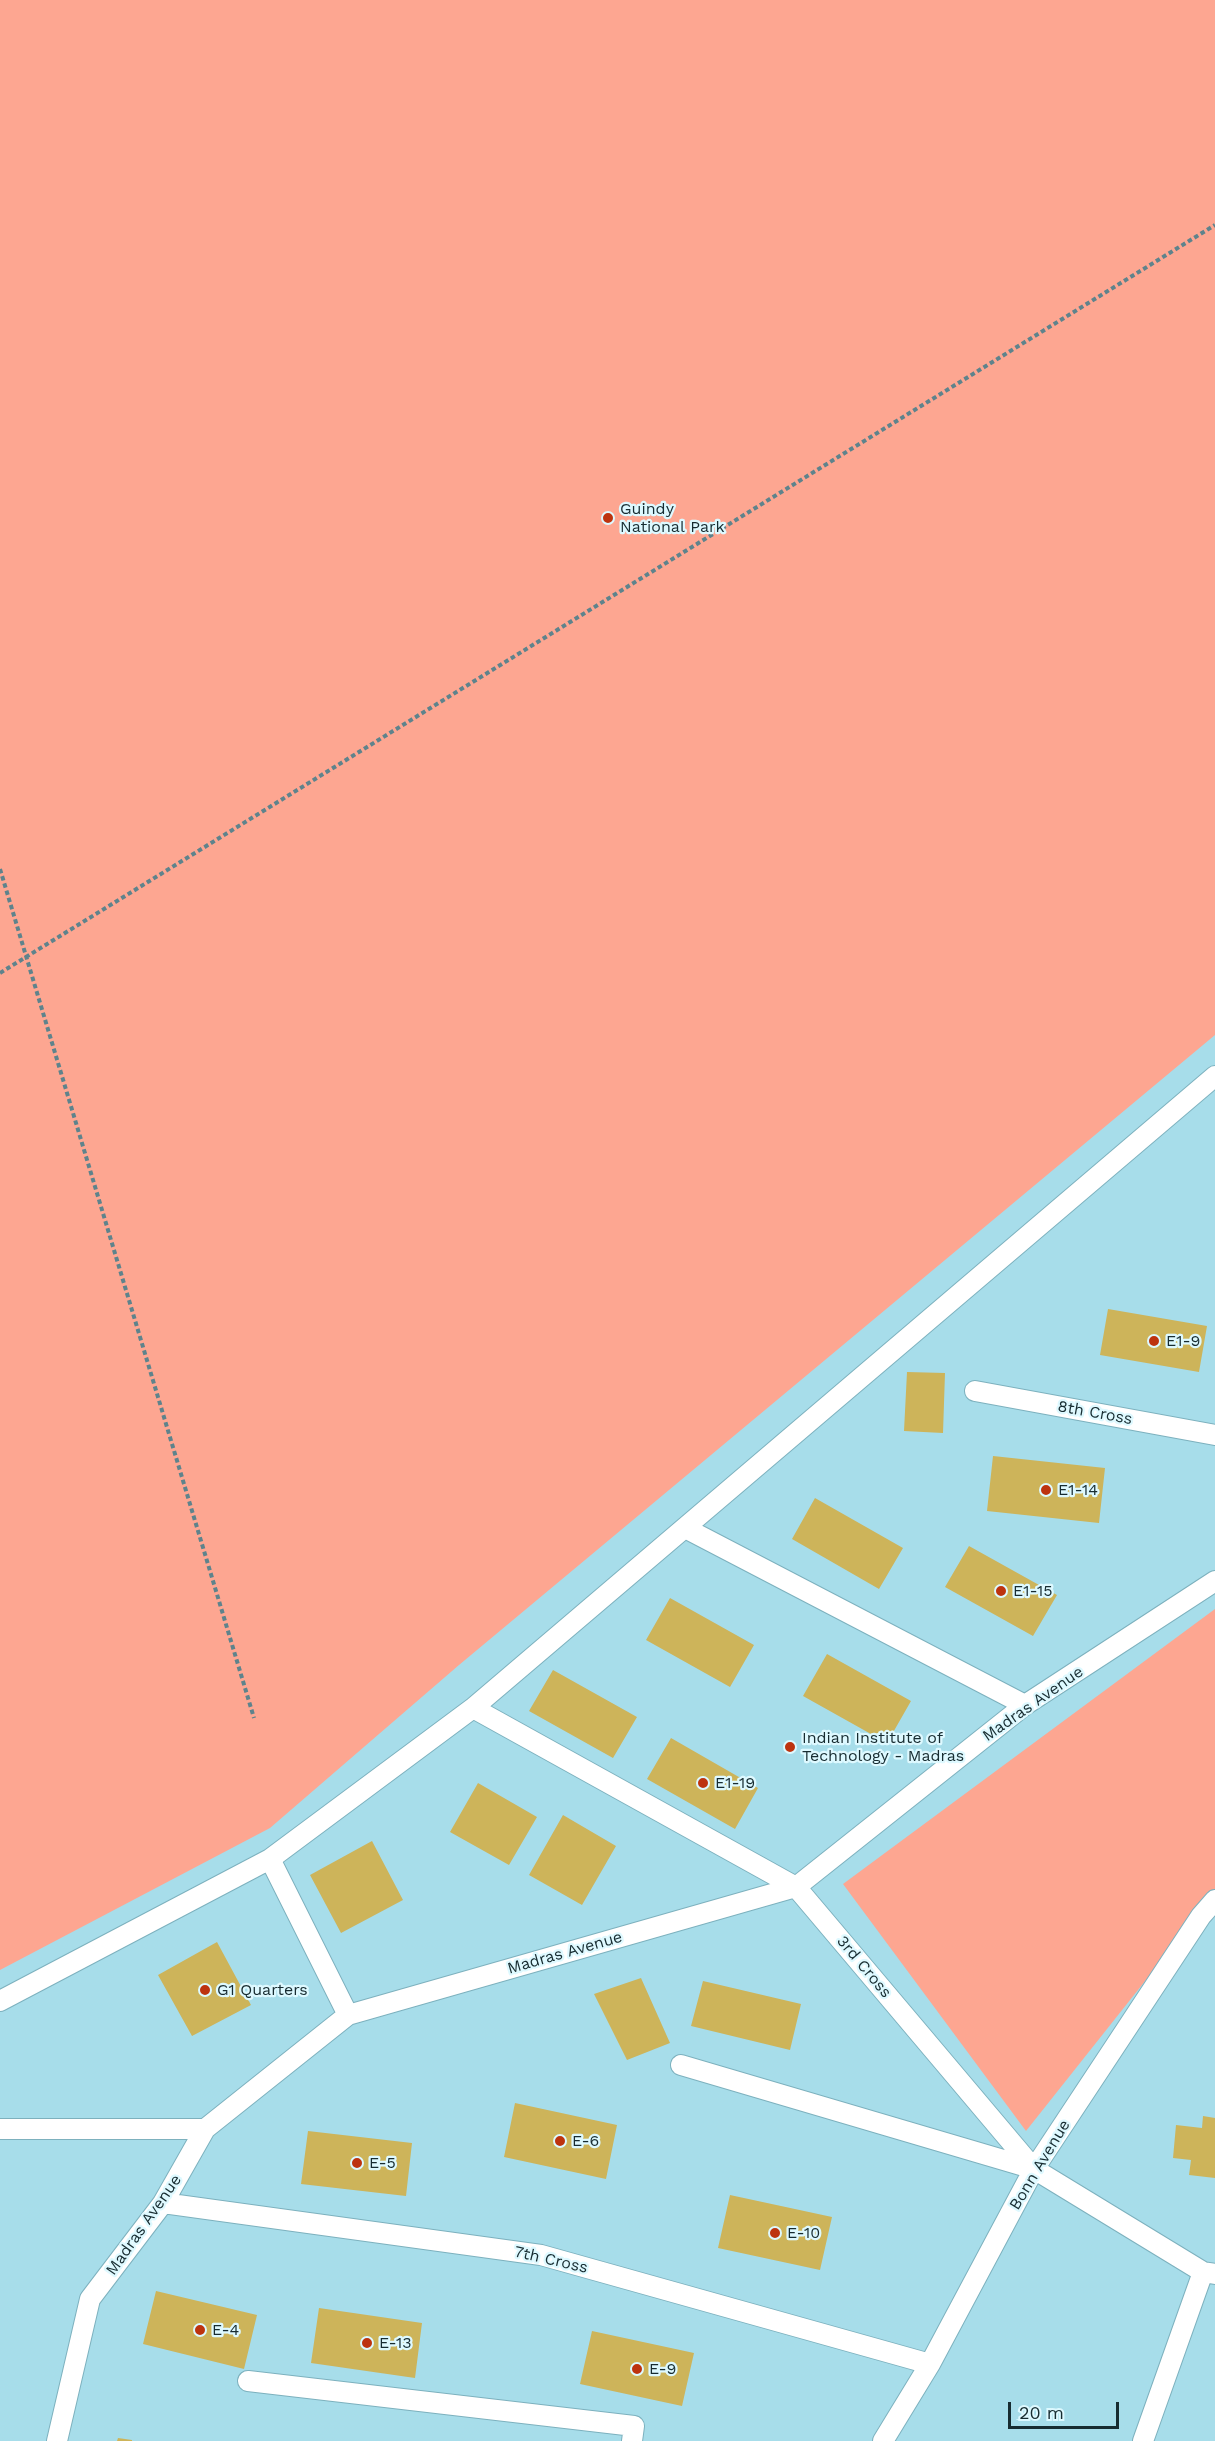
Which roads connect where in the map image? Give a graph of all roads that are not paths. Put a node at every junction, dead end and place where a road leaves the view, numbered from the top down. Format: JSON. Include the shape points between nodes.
{"nodes":[{"id":1,"x":1215,"y":1076,"type":"edge"},
{"id":2,"x":975,"y":1391,"type":"dead end"},
{"id":3,"x":1215,"y":1435,"type":"edge"},
{"id":4,"x":685,"y":1528,"type":"junction"},
{"id":5,"x":1215,"y":1581,"type":"edge"},
{"id":6,"x":1025,"y":1705,"type":"junction"},
{"id":7,"x":473,"y":1708,"type":"junction"},
{"id":8,"x":270,"y":1859,"type":"junction"},
{"id":9,"x":796,"y":1887,"type":"junction"},
{"id":10,"x":1215,"y":1900,"type":"edge"},
{"id":11,"x":0,"y":2001,"type":"edge"},
{"id":12,"x":348,"y":2015,"type":"junction"},
{"id":13,"x":681,"y":2065,"type":"dead end"},
{"id":14,"x":0,"y":2129,"type":"edge"},
{"id":15,"x":206,"y":2129,"type":"junction"},
{"id":16,"x":1034,"y":2169,"type":"junction"},
{"id":17,"x":163,"y":2203,"type":"junction"},
{"id":18,"x":1209,"y":2273,"type":"edge"},
{"id":19,"x":930,"y":2364,"type":"junction"},
{"id":20,"x":248,"y":2381,"type":"dead end"},
{"id":21,"x":57,"y":2441,"type":"edge"},
{"id":22,"x":632,"y":2441,"type":"edge"},
{"id":23,"x":883,"y":2441,"type":"edge"},
{"id":24,"x":1143,"y":2441,"type":"edge"}],
"edges":[{"from":1,"to":4,"type":"lane"},
{"from":2,"to":3,"type":"lane","name":"8th Cross"},
{"from":4,"to":6,"type":"lane"},
{"from":4,"to":7,"type":"lane"},
{"from":5,"to":6,"type":"lane","name":"Madras Avenue"},
{"from":6,"to":9,"type":"lane","name":"Madras Avenue"},
{"from":7,"to":8,"type":"lane"},
{"from":7,"to":9,"type":"lane","name":"3rd Cross"},
{"from":8,"to":11,"type":"lane"},
{"from":8,"to":12,"type":"lane"},
{"from":9,"to":12,"type":"lane","name":"Madras Avenue"},
{"from":9,"to":16,"type":"lane","name":"3rd Cross"},
{"from":10,"to":16,"type":"lane","name":"Bonn Avenue"},
{"from":12,"to":15,"type":"lane","name":"Madras Avenue"},
{"from":13,"to":16,"type":"lane"},
{"from":14,"to":15,"type":"lane"},
{"from":15,"to":17,"type":"lane","name":"Madras Avenue"},
{"from":16,"to":18,"type":"lane","name":"3rd Cross"},
{"from":16,"to":19,"type":"lane","name":"Bonn Avenue"},
{"from":17,"to":19,"type":"lane","name":"7th Cross","via":[[541,2255]]},
{"from":17,"to":21,"type":"lane","name":"Madras Avenue","via":[[90,2299]]},
{"from":18,"to":24,"type":"lane"},
{"from":19,"to":23,"type":"lane","name":"Bonn Avenue"},
{"from":20,"to":22,"type":"lane","via":[[634,2426]]}]}
